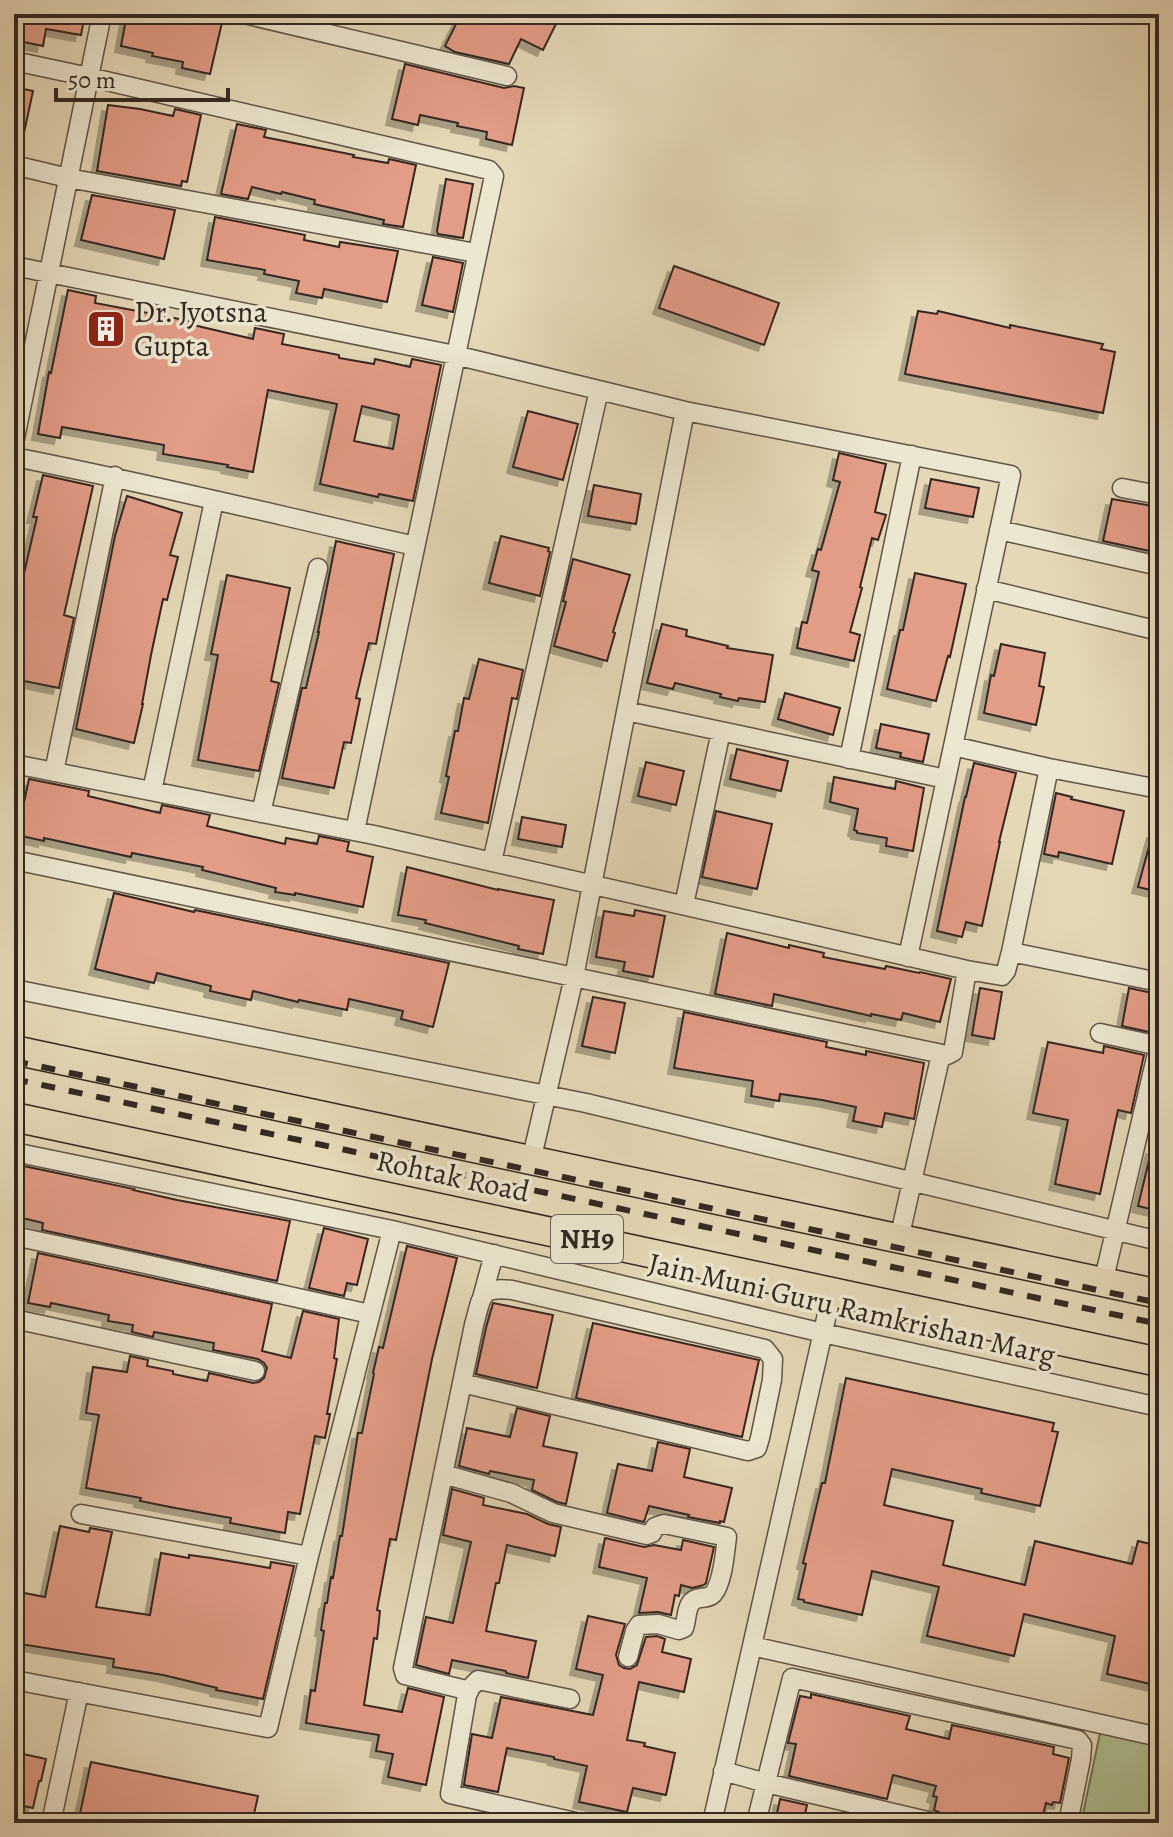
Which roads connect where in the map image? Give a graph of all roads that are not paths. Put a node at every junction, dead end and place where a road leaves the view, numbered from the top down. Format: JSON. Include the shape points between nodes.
{"nodes":[{"id":1,"x":102,"y":14,"type":"edge"},
{"id":2,"x":244,"y":14,"type":"edge"},
{"id":3,"x":14,"y":61,"type":"edge"},
{"id":4,"x":507,"y":76,"type":"dead end"},
{"id":5,"x":89,"y":77,"type":"junction"},
{"id":6,"x":14,"y":165,"type":"edge"},
{"id":7,"x":68,"y":178,"type":"junction"},
{"id":8,"x":476,"y":253,"type":"junction"},
{"id":9,"x":14,"y":266,"type":"edge"},
{"id":10,"x":48,"y":274,"type":"junction"},
{"id":11,"x":455,"y":355,"type":"junction"},
{"id":12,"x":22,"y":363,"type":"edge"},
{"id":13,"x":599,"y":390,"type":"junction"},
{"id":14,"x":685,"y":411,"type":"junction"},
{"id":15,"x":14,"y":443,"type":"edge"},
{"id":16,"x":912,"y":455,"type":"junction"},
{"id":17,"x":14,"y":457,"type":"edge"},
{"id":18,"x":115,"y":476,"type":"junction"},
{"id":19,"x":1122,"y":488,"type":"dead end"},
{"id":20,"x":1159,"y":495,"type":"edge"},
{"id":21,"x":214,"y":501,"type":"junction"},
{"id":22,"x":999,"y":530,"type":"junction"},
{"id":23,"x":415,"y":546,"type":"junction"},
{"id":24,"x":1159,"y":566,"type":"edge"},
{"id":25,"x":318,"y":568,"type":"dead end"},
{"id":26,"x":986,"y":589,"type":"junction"},
{"id":27,"x":1159,"y":631,"type":"edge"},
{"id":28,"x":626,"y":711,"type":"junction"},
{"id":29,"x":721,"y":731,"type":"junction"},
{"id":30,"x":953,"y":746,"type":"junction"},
{"id":31,"x":849,"y":759,"type":"junction"},
{"id":32,"x":14,"y":764,"type":"edge"},
{"id":33,"x":1049,"y":768,"type":"junction"},
{"id":34,"x":54,"y":772,"type":"junction"},
{"id":35,"x":946,"y":779,"type":"junction"},
{"id":36,"x":1159,"y":789,"type":"edge"},
{"id":37,"x":152,"y":791,"type":"junction"},
{"id":38,"x":261,"y":813,"type":"junction"},
{"id":39,"x":355,"y":831,"type":"junction"},
{"id":40,"x":14,"y":860,"type":"edge"},
{"id":41,"x":492,"y":862,"type":"junction"},
{"id":42,"x":591,"y":885,"type":"junction"},
{"id":43,"x":684,"y":905,"type":"junction"},
{"id":44,"x":1011,"y":952,"type":"junction"},
{"id":45,"x":908,"y":957,"type":"junction"},
{"id":46,"x":967,"y":970,"type":"junction"},
{"id":47,"x":574,"y":977,"type":"junction"},
{"id":48,"x":1159,"y":982,"type":"edge"},
{"id":49,"x":14,"y":989,"type":"edge"},
{"id":50,"x":1100,"y":1033,"type":"dead end"},
{"id":51,"x":1159,"y":1046,"type":"edge"},
{"id":52,"x":14,"y":1050,"type":"edge"},
{"id":53,"x":941,"y":1054,"type":"junction"},
{"id":54,"x":546,"y":1095,"type":"junction"},
{"id":55,"x":14,"y":1117,"type":"edge"},
{"id":56,"x":1151,"y":1124,"type":"edge"},
{"id":57,"x":14,"y":1152,"type":"edge"},
{"id":58,"x":531,"y":1161,"type":"junction"},
{"id":59,"x":913,"y":1183,"type":"junction"},
{"id":60,"x":392,"y":1230,"type":"junction"},
{"id":61,"x":1115,"y":1231,"type":"junction"},
{"id":62,"x":14,"y":1236,"type":"edge"},
{"id":63,"x":899,"y":1239,"type":"junction"},
{"id":64,"x":1159,"y":1241,"type":"edge"},
{"id":65,"x":494,"y":1254,"type":"junction"},
{"id":66,"x":1103,"y":1283,"type":"junction"},
{"id":67,"x":832,"y":1292,"type":"junction"},
{"id":68,"x":1159,"y":1294,"type":"edge"},
{"id":69,"x":482,"y":1298,"type":"junction"},
{"id":70,"x":370,"y":1314,"type":"junction"},
{"id":71,"x":14,"y":1319,"type":"edge"},
{"id":72,"x":823,"y":1333,"type":"junction"},
{"id":73,"x":1159,"y":1362,"type":"edge"},
{"id":74,"x":255,"y":1371,"type":"dead end"},
{"id":75,"x":462,"y":1383,"type":"junction"},
{"id":76,"x":1159,"y":1407,"type":"edge"},
{"id":77,"x":443,"y":1474,"type":"junction"},
{"id":78,"x":81,"y":1514,"type":"dead end"},
{"id":79,"x":309,"y":1556,"type":"junction"},
{"id":80,"x":752,"y":1646,"type":"junction"},
{"id":81,"x":628,"y":1657,"type":"dead end"},
{"id":82,"x":14,"y":1680,"type":"edge"},
{"id":83,"x":79,"y":1692,"type":"junction"},
{"id":84,"x":467,"y":1695,"type":"junction"},
{"id":85,"x":570,"y":1699,"type":"dead end"},
{"id":86,"x":1159,"y":1737,"type":"edge"},
{"id":87,"x":723,"y":1771,"type":"junction"},
{"id":88,"x":766,"y":1783,"type":"junction"},
{"id":89,"x":51,"y":1823,"type":"edge"},
{"id":90,"x":580,"y":1823,"type":"edge"},
{"id":91,"x":712,"y":1823,"type":"edge"},
{"id":92,"x":756,"y":1823,"type":"edge"},
{"id":93,"x":936,"y":1823,"type":"edge"},
{"id":94,"x":1068,"y":1823,"type":"edge"}],
"edges":[{"from":1,"to":5,"type":"street"},
{"from":2,"to":4,"type":"street"},
{"from":3,"to":5,"type":"street"},
{"from":5,"to":7,"type":"street"},
{"from":5,"to":8,"type":"street","via":[[489,170],[494,180]]},
{"from":6,"to":7,"type":"street"},
{"from":7,"to":8,"type":"street"},
{"from":7,"to":10,"type":"street"},
{"from":8,"to":11,"type":"street"},
{"from":9,"to":10,"type":"street"},
{"from":10,"to":11,"type":"street"},
{"from":10,"to":12,"type":"street"},
{"from":11,"to":13,"type":"street"},
{"from":11,"to":23,"type":"street"},
{"from":12,"to":15,"type":"street"},
{"from":13,"to":14,"type":"street"},
{"from":13,"to":41,"type":"street"},
{"from":14,"to":16,"type":"street"},
{"from":14,"to":28,"type":"street"},
{"from":16,"to":22,"type":"street","via":[[1011,475]]},
{"from":16,"to":31,"type":"street"},
{"from":17,"to":18,"type":"street"},
{"from":18,"to":21,"type":"street"},
{"from":18,"to":34,"type":"street"},
{"from":19,"to":20,"type":"street"},
{"from":21,"to":23,"type":"street"},
{"from":21,"to":37,"type":"street"},
{"from":22,"to":24,"type":"street"},
{"from":22,"to":26,"type":"street"},
{"from":23,"to":39,"type":"street"},
{"from":25,"to":38,"type":"street"},
{"from":26,"to":27,"type":"street"},
{"from":26,"to":30,"type":"street"},
{"from":28,"to":29,"type":"street"},
{"from":28,"to":42,"type":"street"},
{"from":29,"to":31,"type":"street"},
{"from":29,"to":43,"type":"street"},
{"from":30,"to":33,"type":"street"},
{"from":30,"to":35,"type":"street"},
{"from":31,"to":35,"type":"street"},
{"from":32,"to":34,"type":"street"},
{"from":33,"to":36,"type":"street"},
{"from":33,"to":44,"type":"street"},
{"from":34,"to":37,"type":"street"},
{"from":35,"to":45,"type":"street"},
{"from":37,"to":38,"type":"street"},
{"from":38,"to":39,"type":"street"},
{"from":39,"to":41,"type":"street"},
{"from":40,"to":47,"type":"street"},
{"from":41,"to":42,"type":"street"},
{"from":42,"to":43,"type":"street"},
{"from":42,"to":47,"type":"street"},
{"from":43,"to":45,"type":"street"},
{"from":44,"to":46,"type":"street","via":[[1002,976]]},
{"from":44,"to":48,"type":"street"},
{"from":45,"to":46,"type":"street"},
{"from":46,"to":53,"type":"street","via":[[953,1052]]},
{"from":47,"to":53,"type":"street"},
{"from":47,"to":54,"type":"street"},
{"from":49,"to":54,"type":"street"},
{"from":50,"to":51,"type":"street"},
{"from":51,"to":56,"type":"street"},
{"from":52,"to":58,"type":"main road","name":"Rohtak Road","number":"NH9"},
{"from":53,"to":59,"type":"street"},
{"from":54,"to":58,"type":"street"},
{"from":54,"to":59,"type":"street"},
{"from":55,"to":67,"type":"main road","name":"Rohtak Road","number":"NH9"},
{"from":56,"to":61,"type":"street"},
{"from":57,"to":60,"type":"street","name":"Jain Muni Guru Ramkrishan Marg"},
{"from":58,"to":63,"type":"main road","name":"Rohtak Road","number":"NH9"},
{"from":59,"to":61,"type":"street"},
{"from":59,"to":63,"type":"street"},
{"from":60,"to":65,"type":"street","name":"Jain Muni Guru Ramkrishan Marg"},
{"from":60,"to":70,"type":"street"},
{"from":61,"to":64,"type":"street"},
{"from":61,"to":66,"type":"street"},
{"from":62,"to":70,"type":"street"},
{"from":63,"to":66,"type":"main road","name":"Rohtak Road","number":"NH9"},
{"from":65,"to":69,"type":"street"},
{"from":65,"to":72,"type":"street","name":"Jain Muni Guru Ramkrishan Marg"},
{"from":66,"to":68,"type":"main road","name":"Rohtak Road","number":"NH9"},
{"from":67,"to":72,"type":"street"},
{"from":67,"to":73,"type":"main road","name":"Rohtak Road","number":"NH9"},
{"from":69,"to":75,"type":"street"},
{"from":69,"to":75,"type":"street","via":[[496,1288],[512,1290],[765,1349],[773,1359],[772,1380],[760,1438],[757,1448],[748,1451]]},
{"from":70,"to":79,"type":"street"},
{"from":71,"to":74,"type":"street"},
{"from":72,"to":76,"type":"street","name":"Jain Muni Guru Ramkrishan Marg"},
{"from":72,"to":80,"type":"street"},
{"from":75,"to":77,"type":"street"},
{"from":77,"to":81,"type":"street","via":[[511,1493],[553,1513],[647,1535],[664,1524],[727,1537],[714,1593],[689,1603],[684,1628],[639,1625]]},
{"from":77,"to":84,"type":"street","via":[[404,1673],[462,1689]]},
{"from":78,"to":79,"type":"street"},
{"from":79,"to":83,"type":"street","via":[[268,1728]]},
{"from":80,"to":86,"type":"street"},
{"from":80,"to":87,"type":"street"},
{"from":82,"to":83,"type":"street"},
{"from":83,"to":89,"type":"street"},
{"from":84,"to":85,"type":"street","via":[[478,1680]]},
{"from":84,"to":90,"type":"street","via":[[450,1794]]},
{"from":87,"to":88,"type":"street"},
{"from":87,"to":91,"type":"street"},
{"from":88,"to":92,"type":"street"},
{"from":88,"to":93,"type":"street"},
{"from":88,"to":94,"type":"street","via":[[792,1678],[1078,1740],[1081,1759]]}]}
